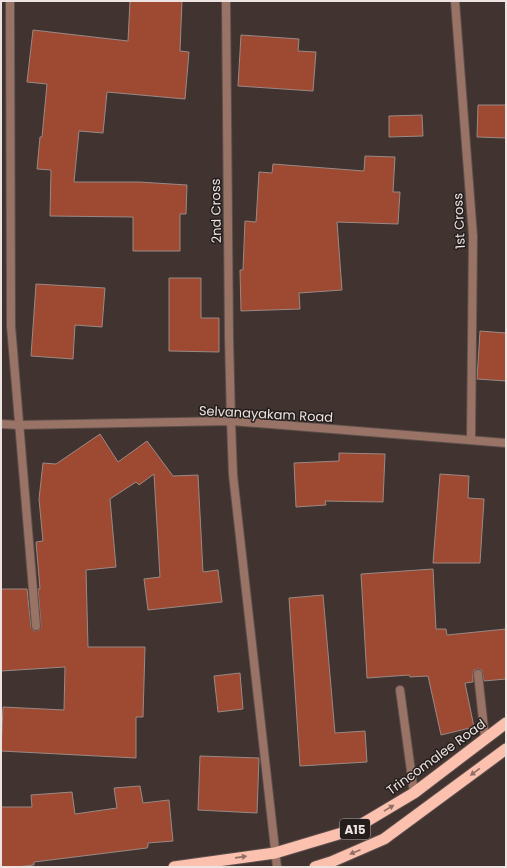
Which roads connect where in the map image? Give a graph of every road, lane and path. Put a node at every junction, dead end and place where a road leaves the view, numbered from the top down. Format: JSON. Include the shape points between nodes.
{"nodes":[{"id":1,"x":10,"y":1,"type":"edge"},
{"id":2,"x":226,"y":1,"type":"edge"},
{"id":3,"x":455,"y":1,"type":"edge"},
{"id":4,"x":231,"y":421,"type":"junction"},
{"id":5,"x":1,"y":424,"type":"edge"},
{"id":6,"x":19,"y":426,"type":"junction"},
{"id":7,"x":470,"y":440,"type":"junction"},
{"id":8,"x":506,"y":443,"type":"edge"},
{"id":9,"x":36,"y":626,"type":"dead end"},
{"id":10,"x":478,"y":674,"type":"dead end"},
{"id":11,"x":400,"y":690,"type":"dead end"},
{"id":12,"x":506,"y":723,"type":"edge"},
{"id":13,"x":485,"y":738,"type":"junction"},
{"id":14,"x":506,"y":749,"type":"edge"},
{"id":15,"x":414,"y":793,"type":"junction"},
{"id":16,"x":275,"y":852,"type":"junction"},
{"id":17,"x":174,"y":867,"type":"edge"},
{"id":18,"x":277,"y":867,"type":"edge"},
{"id":19,"x":315,"y":867,"type":"edge"}],
"edges":[{"from":1,"to":6,"type":"street","via":[[12,326]]},
{"from":2,"to":4,"type":"street","name":"2nd Cross"},
{"from":3,"to":7,"type":"street","name":"1st Cross","via":[[474,236]]},
{"from":4,"to":6,"type":"street","name":"Selvanayakam Road"},
{"from":4,"to":7,"type":"street","name":"Selvanayakam Road"},
{"from":4,"to":16,"type":"street","name":"2nd Cross","via":[[233,475]]},
{"from":5,"to":6,"type":"street","name":"Selvanayakam Road"},
{"from":6,"to":9,"type":"street"},
{"from":7,"to":8,"type":"street","name":"Selvanayakam Road"},
{"from":10,"to":13,"type":"street"},
{"from":11,"to":15,"type":"street"},
{"from":12,"to":13,"type":"highway","name":"Trincomalee Road","number":"A15"},
{"from":13,"to":15,"type":"highway","name":"Trincomalee Road","number":"A15"},
{"from":14,"to":19,"type":"highway","number":"A15","one_way":true,"via":[[384,840]]},
{"from":16,"to":15,"type":"highway","name":"Trincomalee Road","number":"A15","one_way":true,"via":[[352,830]]},
{"from":17,"to":16,"type":"highway","name":"Trincomalee Road","number":"A15","one_way":true},
{"from":16,"to":18,"type":"street","name":"2nd Cross"}]}
